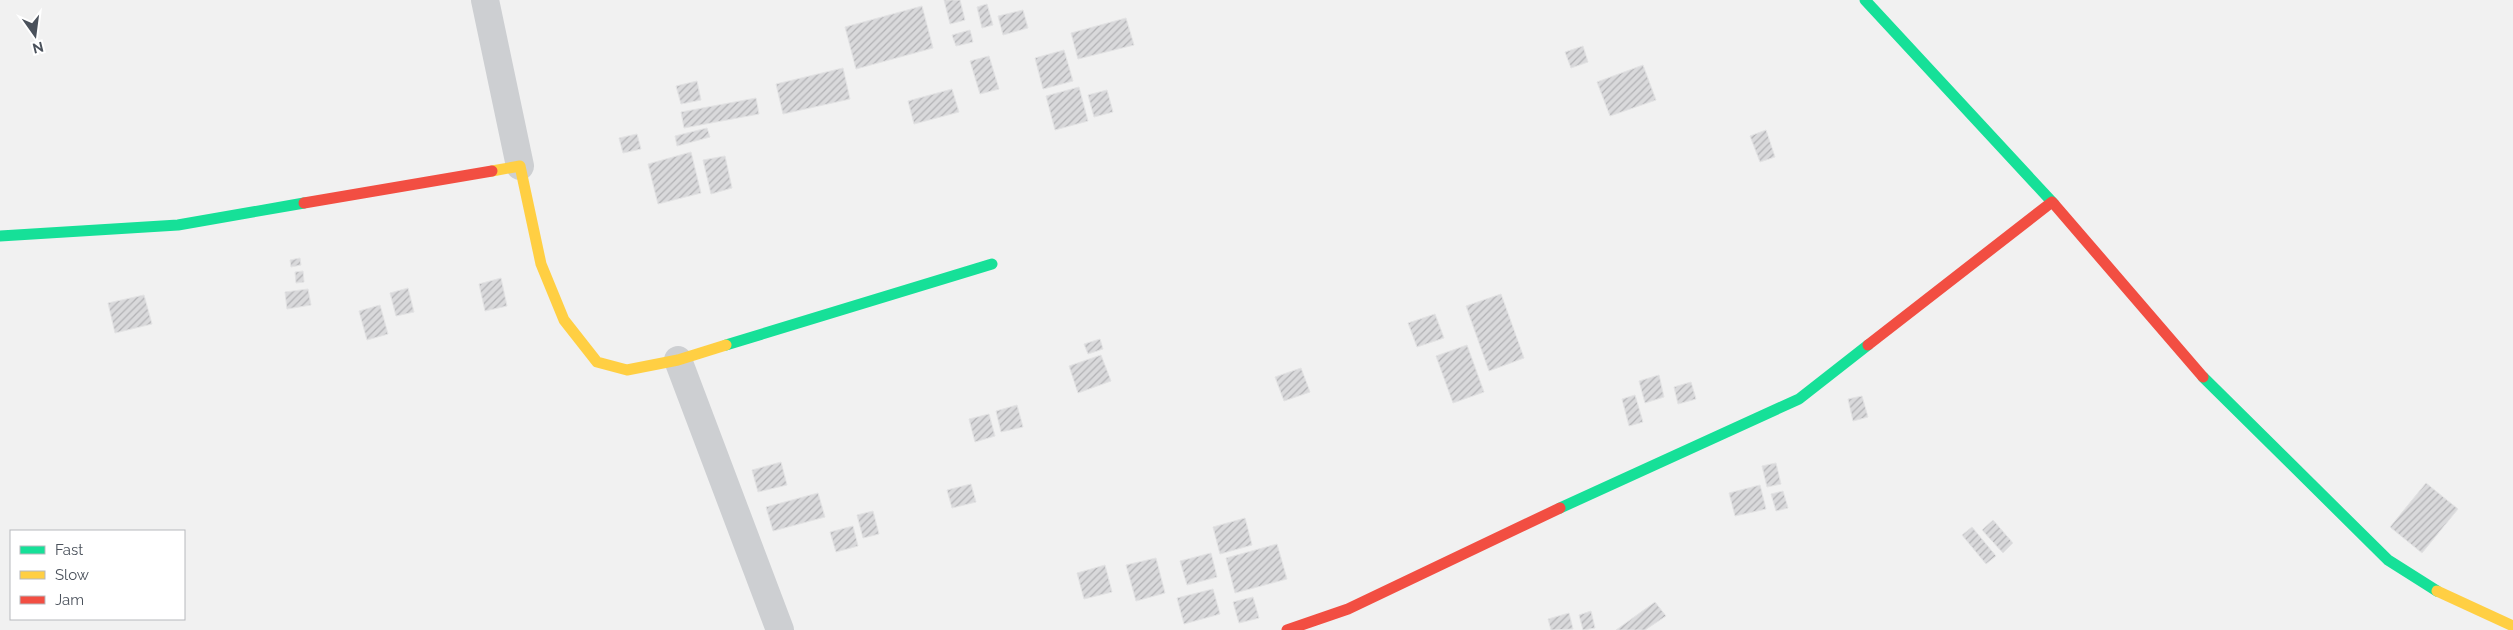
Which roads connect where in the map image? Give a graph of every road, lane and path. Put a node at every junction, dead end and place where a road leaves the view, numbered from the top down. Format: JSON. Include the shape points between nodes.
{"nodes":[{"id":1,"x":485,"y":0,"type":"edge"},
{"id":2,"x":1865,"y":0,"type":"edge"},
{"id":3,"x":520,"y":166,"type":"junction"},
{"id":4,"x":2052,"y":202,"type":"junction"},
{"id":5,"x":0,"y":236,"type":"edge"},
{"id":6,"x":992,"y":264,"type":"dead end"},
{"id":7,"x":678,"y":360,"type":"junction"},
{"id":8,"x":2513,"y":626,"type":"edge"},
{"id":9,"x":780,"y":630,"type":"edge"},
{"id":10,"x":1287,"y":630,"type":"edge"}],
"edges":[{"from":1,"to":3,"type":"street"},
{"from":2,"to":4,"type":"street"},
{"from":3,"to":5,"type":"street","via":[[178,225]]},
{"from":3,"to":7,"type":"street","via":[[541,264],[564,320],[597,362],[627,370]]},
{"from":4,"to":8,"type":"street","via":[[2216,392],[2388,560],[2448,598]]},
{"from":4,"to":10,"type":"street","via":[[1799,399],[1650,465],[1348,609]]},
{"from":6,"to":7,"type":"street"},
{"from":7,"to":9,"type":"street"}]}
